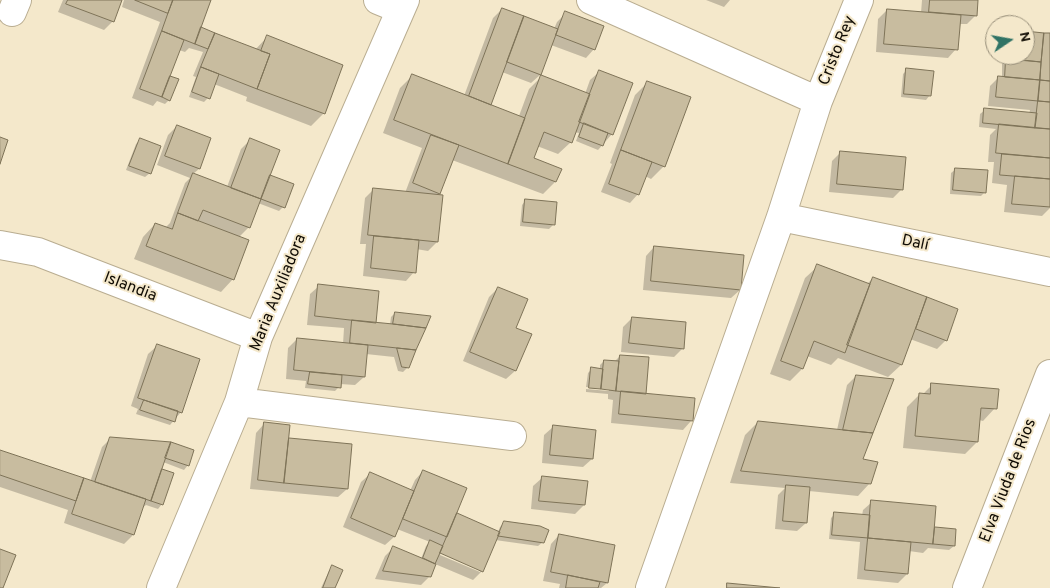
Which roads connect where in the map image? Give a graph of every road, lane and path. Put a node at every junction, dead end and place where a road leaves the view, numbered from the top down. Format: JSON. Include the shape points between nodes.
{"nodes":[{"id":1,"x":591,"y":0,"type":"edge"},
{"id":2,"x":859,"y":0,"type":"edge"},
{"id":3,"x":394,"y":3,"type":"edge"},
{"id":4,"x":818,"y":101,"type":"junction"},
{"id":5,"x":781,"y":217,"type":"junction"},
{"id":6,"x":0,"y":245,"type":"edge"},
{"id":7,"x":1050,"y":272,"type":"edge"},
{"id":8,"x":258,"y":338,"type":"junction"},
{"id":9,"x":1050,"y":374,"type":"edge"},
{"id":10,"x":239,"y":402,"type":"junction"},
{"id":11,"x":512,"y":436,"type":"dead end"},
{"id":12,"x":161,"y":588,"type":"edge"},
{"id":13,"x":650,"y":588,"type":"edge"},
{"id":14,"x":967,"y":588,"type":"edge"}],
"edges":[{"from":1,"to":4,"type":"street"},
{"from":2,"to":4,"type":"street","name":"Cristo Rey"},
{"from":3,"to":8,"type":"street","name":"Maria Auxiliadora"},
{"from":4,"to":5,"type":"street","name":"Cristo Rey"},
{"from":5,"to":7,"type":"street","name":"Dalí"},
{"from":5,"to":13,"type":"street","name":"Cristo Rey"},
{"from":6,"to":8,"type":"street","name":"Islandia","via":[[38,252]]},
{"from":8,"to":10,"type":"street","name":"Maria Auxiliadora"},
{"from":9,"to":14,"type":"street","name":"Elva Viuda de Rios"},
{"from":10,"to":11,"type":"street"},
{"from":10,"to":12,"type":"street","name":"Maria Auxiliadora"}]}
